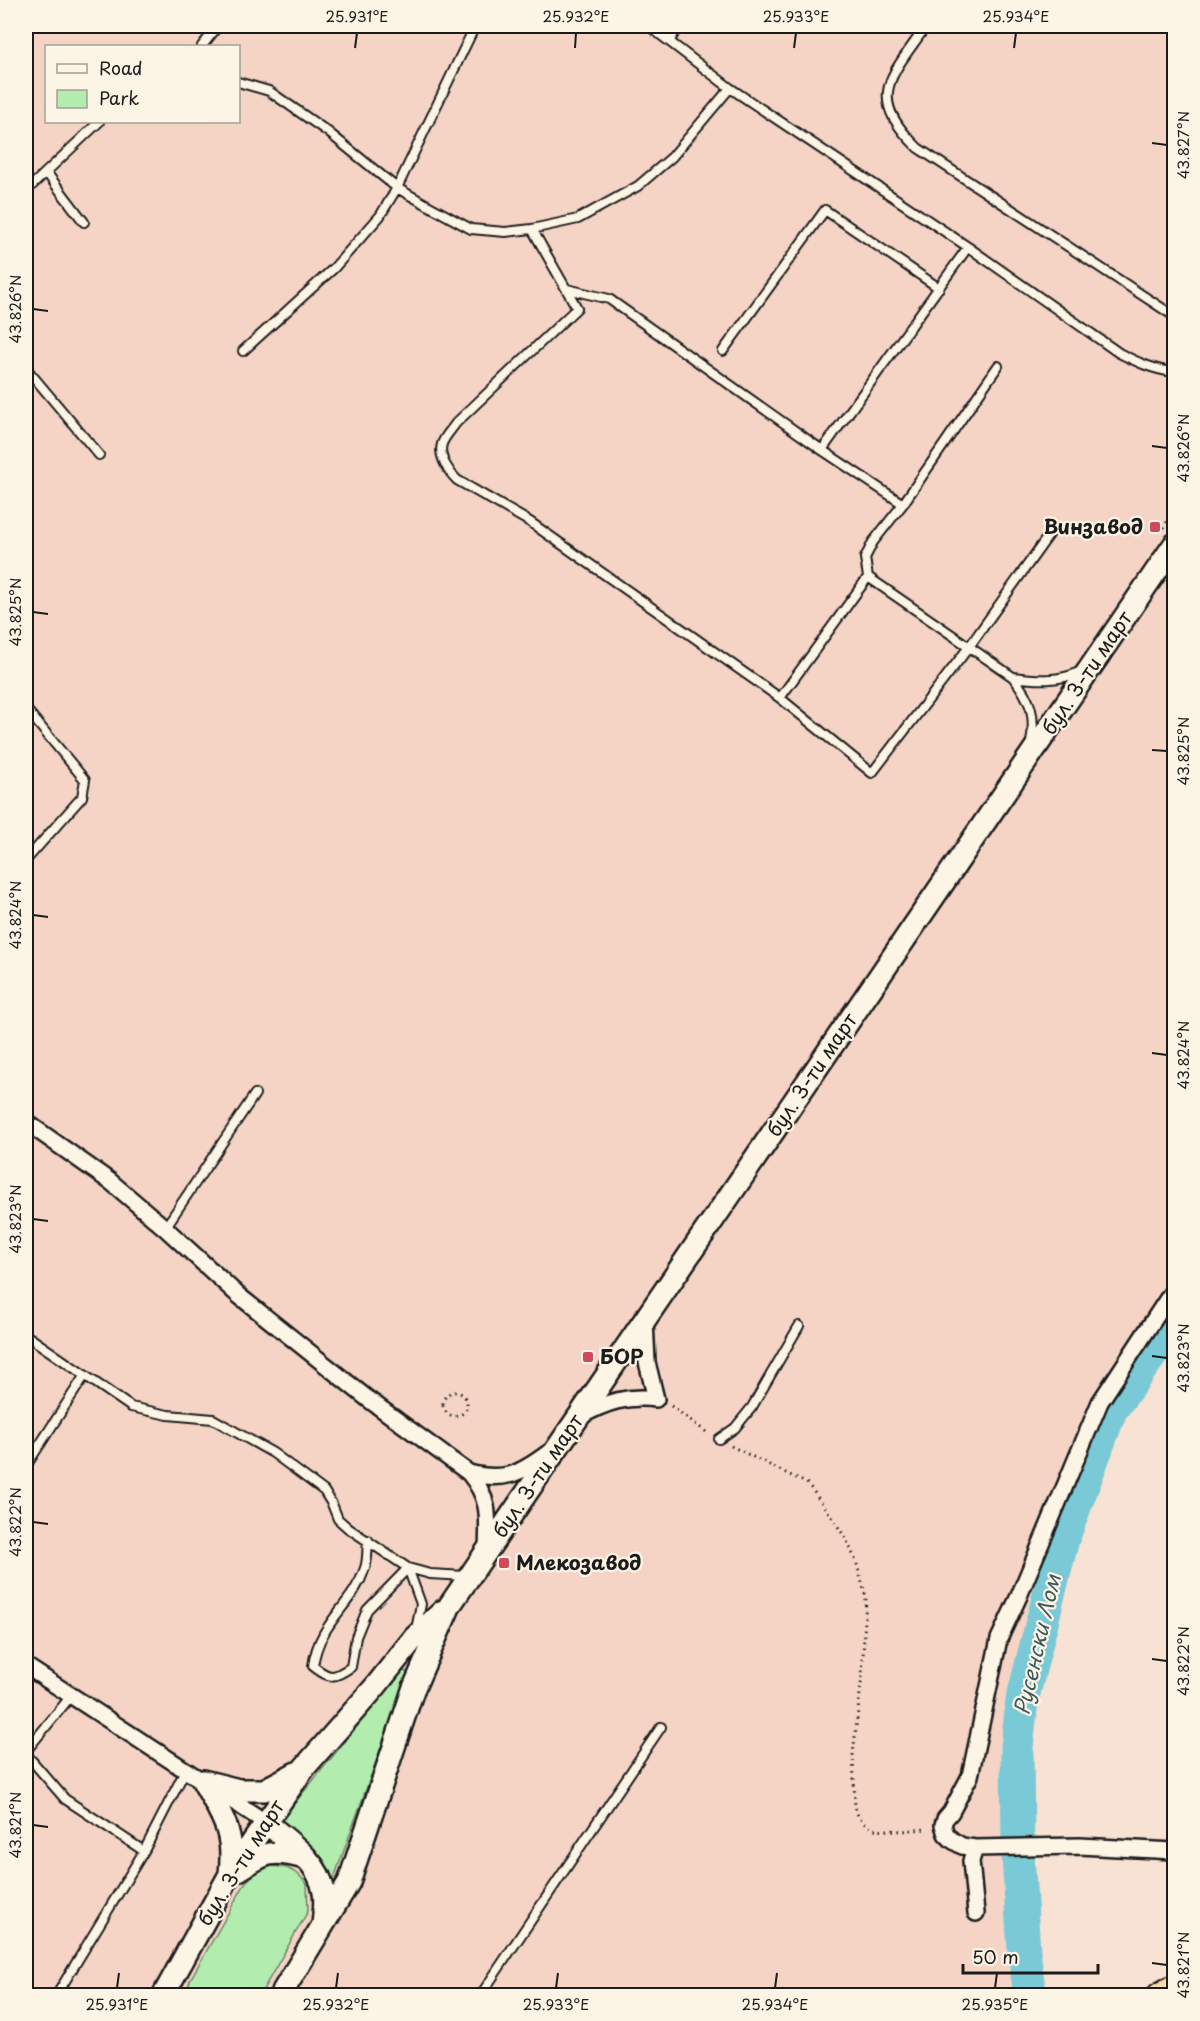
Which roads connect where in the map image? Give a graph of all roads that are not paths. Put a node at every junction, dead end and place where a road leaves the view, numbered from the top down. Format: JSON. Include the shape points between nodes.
{"nodes":[{"id":1,"x":218,"y":26,"type":"edge"},
{"id":2,"x":475,"y":26,"type":"edge"},
{"id":3,"x":649,"y":26,"type":"edge"},
{"id":4,"x":679,"y":26,"type":"edge"},
{"id":5,"x":926,"y":26,"type":"edge"},
{"id":6,"x":670,"y":40,"type":"junction"},
{"id":7,"x":203,"y":45,"type":"edge"},
{"id":8,"x":240,"y":83,"type":"edge"},
{"id":9,"x":730,"y":88,"type":"junction"},
{"id":10,"x":98,"y":123,"type":"edge"},
{"id":11,"x":46,"y":172,"type":"junction"},
{"id":12,"x":397,"y":188,"type":"junction"},
{"id":13,"x":26,"y":191,"type":"edge"},
{"id":14,"x":84,"y":222,"type":"dead end"},
{"id":15,"x":532,"y":229,"type":"junction"},
{"id":16,"x":968,"y":247,"type":"junction"},
{"id":17,"x":939,"y":288,"type":"junction"},
{"id":18,"x":567,"y":289,"type":"junction"},
{"id":19,"x":1174,"y":316,"type":"edge"},
{"id":20,"x":243,"y":351,"type":"dead end"},
{"id":21,"x":723,"y":351,"type":"dead end"},
{"id":22,"x":998,"y":366,"type":"dead end"},
{"id":23,"x":26,"y":368,"type":"edge"},
{"id":24,"x":1174,"y":372,"type":"edge"},
{"id":25,"x":822,"y":450,"type":"junction"},
{"id":26,"x":99,"y":455,"type":"dead end"},
{"id":27,"x":903,"y":504,"type":"junction"},
{"id":28,"x":1051,"y":532,"type":"dead end"},
{"id":29,"x":1174,"y":545,"type":"edge"},
{"id":30,"x":868,"y":577,"type":"junction"},
{"id":31,"x":969,"y":647,"type":"junction"},
{"id":32,"x":1093,"y":665,"type":"junction"},
{"id":33,"x":1013,"y":677,"type":"junction"},
{"id":34,"x":780,"y":698,"type":"junction"},
{"id":35,"x":26,"y":709,"type":"edge"},
{"id":36,"x":1028,"y":760,"type":"junction"},
{"id":37,"x":26,"y":860,"type":"edge"},
{"id":38,"x":255,"y":1094,"type":"dead end"},
{"id":39,"x":26,"y":1122,"type":"edge"},
{"id":40,"x":165,"y":1228,"type":"junction"},
{"id":41,"x":1174,"y":1288,"type":"edge"},
{"id":42,"x":645,"y":1320,"type":"junction"},
{"id":43,"x":799,"y":1326,"type":"dead end"},
{"id":44,"x":26,"y":1335,"type":"edge"},
{"id":45,"x":85,"y":1375,"type":"junction"},
{"id":46,"x":578,"y":1418,"type":"junction"},
{"id":47,"x":719,"y":1439,"type":"road end"},
{"id":48,"x":560,"y":1444,"type":"junction"},
{"id":49,"x":26,"y":1466,"type":"edge"},
{"id":50,"x":469,"y":1473,"type":"junction"},
{"id":51,"x":368,"y":1540,"type":"junction"},
{"id":52,"x":487,"y":1551,"type":"junction"},
{"id":53,"x":408,"y":1568,"type":"junction"},
{"id":54,"x":470,"y":1576,"type":"junction"},
{"id":55,"x":450,"y":1605,"type":"junction"},
{"id":56,"x":414,"y":1638,"type":"junction"},
{"id":57,"x":26,"y":1666,"type":"edge"},
{"id":58,"x":71,"y":1696,"type":"junction"},
{"id":59,"x":661,"y":1727,"type":"dead end"},
{"id":60,"x":26,"y":1753,"type":"edge"},
{"id":61,"x":304,"y":1768,"type":"junction"},
{"id":62,"x":194,"y":1775,"type":"junction"},
{"id":63,"x":265,"y":1822,"type":"junction"},
{"id":64,"x":975,"y":1848,"type":"junction"},
{"id":65,"x":144,"y":1851,"type":"junction"},
{"id":66,"x":1174,"y":1851,"type":"edge"},
{"id":67,"x":306,"y":1858,"type":"junction"},
{"id":68,"x":229,"y":1876,"type":"junction"},
{"id":69,"x":976,"y":1913,"type":"dead end"},
{"id":70,"x":323,"y":1928,"type":"junction"},
{"id":71,"x":175,"y":1972,"type":"junction"},
{"id":72,"x":1174,"y":1988,"type":"edge"},
{"id":73,"x":56,"y":1995,"type":"edge"},
{"id":74,"x":163,"y":1995,"type":"edge"},
{"id":75,"x":176,"y":1995,"type":"edge"},
{"id":76,"x":280,"y":1995,"type":"edge"},
{"id":77,"x":480,"y":1995,"type":"edge"},
{"id":78,"x":1160,"y":1995,"type":"edge"}],
"edges":[{"from":1,"to":7,"type":"lane"},
{"from":2,"to":12,"type":"lane"},
{"from":3,"to":6,"type":"lane"},
{"from":4,"to":6,"type":"lane"},
{"from":5,"to":19,"type":"lane","via":[[889,83],[887,102],[900,129],[918,148]]},
{"from":6,"to":9,"type":"lane"},
{"from":8,"to":12,"type":"lane","via":[[269,91]]},
{"from":9,"to":15,"type":"lane","via":[[672,157],[638,186],[578,219]]},
{"from":9,"to":16,"type":"lane"},
{"from":10,"to":11,"type":"lane"},
{"from":11,"to":13,"type":"lane"},
{"from":11,"to":14,"type":"lane"},
{"from":12,"to":15,"type":"lane","via":[[471,229]]},
{"from":12,"to":20,"type":"lane","via":[[380,216],[334,268]]},
{"from":15,"to":18,"type":"lane"},
{"from":16,"to":17,"type":"lane"},
{"from":16,"to":24,"type":"lane","via":[[1119,353],[1140,364]]},
{"from":17,"to":21,"type":"lane","via":[[825,210]]},
{"from":17,"to":25,"type":"lane"},
{"from":18,"to":25,"type":"lane","via":[[609,299]]},
{"from":18,"to":34,"type":"lane","via":[[577,308],[456,423],[442,445],[449,472],[530,522]]},
{"from":22,"to":27,"type":"lane"},
{"from":23,"to":26,"type":"lane"},
{"from":25,"to":27,"type":"lane"},
{"from":27,"to":30,"type":"lane","via":[[873,542],[866,558]]},
{"from":28,"to":31,"type":"lane"},
{"from":29,"to":32,"type":"main road","name":"бул. 3-ти март"},
{"from":30,"to":31,"type":"lane"},
{"from":30,"to":34,"type":"lane"},
{"from":31,"to":33,"type":"lane"},
{"from":31,"to":34,"type":"lane","via":[[872,773]]},
{"from":32,"to":33,"type":"lane","via":[[1068,678]]},
{"from":32,"to":36,"type":"main road","name":"бул. 3-ти март"},
{"from":33,"to":36,"type":"lane","via":[[1032,711],[1034,726]]},
{"from":35,"to":37,"type":"lane","via":[[85,780],[82,797]]},
{"from":36,"to":42,"type":"main road","name":"бул. 3-ти март"},
{"from":38,"to":40,"type":"lane"},
{"from":39,"to":40,"type":"street","via":[[111,1182]]},
{"from":40,"to":50,"type":"street","via":[[238,1295],[368,1399]]},
{"from":41,"to":64,"type":"street","via":[[1100,1402],[999,1639],[970,1776],[943,1826],[952,1840]]},
{"from":42,"to":46,"type":"main road","name":"бул. 3-ти март"},
{"from":42,"to":46,"type":"street","via":[[647,1362],[656,1399],[620,1399]]},
{"from":43,"to":47,"type":"lane","via":[[752,1407],[735,1428]]},
{"from":44,"to":45,"type":"lane"},
{"from":45,"to":49,"type":"lane"},
{"from":45,"to":51,"type":"lane","via":[[131,1407],[213,1419],[273,1453],[324,1491],[338,1518]]},
{"from":46,"to":48,"type":"main road","name":"бул. 3-ти март"},
{"from":48,"to":50,"type":"street","via":[[531,1466],[504,1477]]},
{"from":48,"to":52,"type":"main road","name":"бул. 3-ти март"},
{"from":50,"to":52,"type":"street","via":[[484,1496],[488,1512]]},
{"from":51,"to":53,"type":"lane"},
{"from":51,"to":53,"type":"lane","via":[[366,1567],[324,1631],[315,1652],[314,1666],[324,1675],[336,1676],[351,1667],[356,1637],[367,1610]]},
{"from":52,"to":54,"type":"main road","name":"бул. 3-ти март"},
{"from":53,"to":54,"type":"lane","via":[[430,1574]]},
{"from":53,"to":56,"type":"lane","via":[[421,1604]]},
{"from":54,"to":55,"type":"main road","name":"бул. 3-ти март"},
{"from":55,"to":56,"type":"main road","name":"бул. 3-ти март"},
{"from":55,"to":70,"type":"main road","name":"бул. 3-ти март","via":[[413,1690],[349,1882]]},
{"from":56,"to":61,"type":"main road","name":"бул. 3-ти март"},
{"from":57,"to":58,"type":"street"},
{"from":58,"to":60,"type":"lane"},
{"from":58,"to":62,"type":"street"},
{"from":59,"to":77,"type":"lane"},
{"from":60,"to":65,"type":"lane","via":[[65,1799]]},
{"from":61,"to":62,"type":"main road","via":[[264,1790],[239,1790]]},
{"from":61,"to":63,"type":"main road","name":"бул. 3-ти март"},
{"from":62,"to":63,"type":"street"},
{"from":62,"to":65,"type":"lane"},
{"from":62,"to":68,"type":"main road","via":[[224,1819],[232,1852]]},
{"from":63,"to":67,"type":"main road"},
{"from":63,"to":68,"type":"main road","name":"бул. 3-ти март"},
{"from":64,"to":66,"type":"street","via":[[1112,1846]]},
{"from":64,"to":69,"type":"street","via":[[971,1869]]},
{"from":65,"to":73,"type":"lane"},
{"from":67,"to":68,"type":"main road","via":[[285,1853],[263,1854]]},
{"from":67,"to":70,"type":"main road","via":[[322,1881]]},
{"from":68,"to":71,"type":"main road","name":"бул. 3-ти март"},
{"from":70,"to":76,"type":"main road","name":"бул. 3-ти март"},
{"from":71,"to":74,"type":"main road","name":"бул. 3-ти март"},
{"from":71,"to":75,"type":"main road"},
{"from":72,"to":78,"type":"highway"}]}
